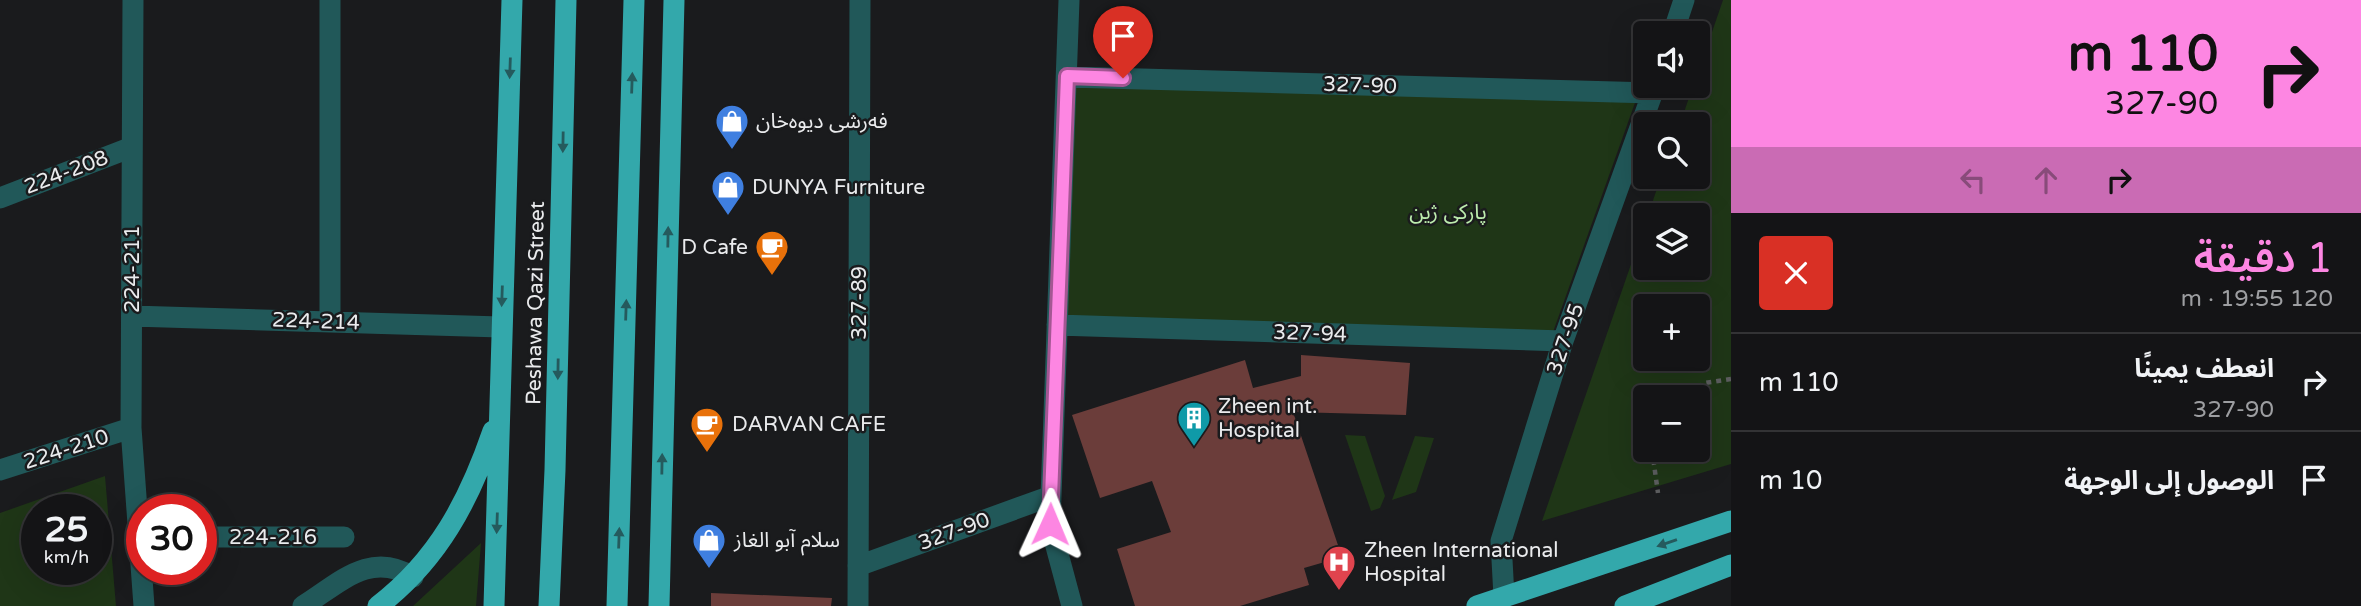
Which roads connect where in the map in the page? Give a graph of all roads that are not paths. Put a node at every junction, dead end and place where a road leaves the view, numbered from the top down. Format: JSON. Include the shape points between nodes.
{"nodes":[{"id":1,"x":132,"y":0,"type":"edge"},
{"id":2,"x":330,"y":0,"type":"edge"},
{"id":3,"x":512,"y":0,"type":"edge"},
{"id":4,"x":566,"y":0,"type":"edge"},
{"id":5,"x":635,"y":0,"type":"edge"},
{"id":6,"x":674,"y":0,"type":"edge"},
{"id":7,"x":860,"y":0,"type":"edge"},
{"id":8,"x":1069,"y":0,"type":"edge"},
{"id":9,"x":1685,"y":0,"type":"edge"},
{"id":10,"x":1677,"y":21,"type":"edge"},
{"id":11,"x":1067,"y":76,"type":"junction"},
{"id":12,"x":1633,"y":89,"type":"edge"},
{"id":13,"x":1651,"y":98,"type":"edge"},
{"id":14,"x":132,"y":147,"type":"junction"},
{"id":15,"x":0,"y":198,"type":"edge"},
{"id":16,"x":132,"y":316,"type":"junction"},
{"id":17,"x":330,"y":321,"type":"junction"},
{"id":18,"x":1058,"y":325,"type":"junction"},
{"id":19,"x":501,"y":327,"type":"junction"},
{"id":20,"x":1563,"y":341,"type":"junction"},
{"id":21,"x":501,"y":409,"type":"junction"},
{"id":22,"x":131,"y":428,"type":"junction"},
{"id":23,"x":0,"y":470,"type":"edge"},
{"id":24,"x":136,"y":494,"type":"edge"},
{"id":25,"x":1051,"y":496,"type":"junction"},
{"id":26,"x":1731,"y":521,"type":"edge"},
{"id":27,"x":217,"y":537,"type":"edge"},
{"id":28,"x":344,"y":537,"type":"dead end"},
{"id":29,"x":1731,"y":565,"type":"edge"},
{"id":30,"x":858,"y":566,"type":"junction"},
{"id":31,"x":413,"y":577,"type":"junction"},
{"id":32,"x":143,"y":585,"type":"edge"},
{"id":33,"x":1504,"y":597,"type":"junction"},
{"id":34,"x":144,"y":606,"type":"edge"},
{"id":35,"x":303,"y":606,"type":"edge"},
{"id":36,"x":377,"y":606,"type":"edge"},
{"id":37,"x":494,"y":606,"type":"edge"},
{"id":38,"x":549,"y":606,"type":"edge"},
{"id":39,"x":617,"y":606,"type":"edge"},
{"id":40,"x":659,"y":606,"type":"edge"},
{"id":41,"x":858,"y":606,"type":"edge"},
{"id":42,"x":1072,"y":606,"type":"edge"},
{"id":43,"x":1477,"y":606,"type":"edge"},
{"id":44,"x":1625,"y":606,"type":"edge"}],
"edges":[{"from":1,"to":14,"type":"street","name":"224-211"},
{"from":2,"to":17,"type":"street"},
{"from":3,"to":19,"type":"highway","one_way":true},
{"from":4,"to":38,"type":"highway","name":"Peshawa Qazi Street","one_way":true},
{"from":39,"to":5,"type":"highway","one_way":true},
{"from":40,"to":6,"type":"highway","one_way":true},
{"from":7,"to":30,"type":"street","name":"327-89"},
{"from":8,"to":11,"type":"street"},
{"from":9,"to":10,"type":"street"},
{"from":11,"to":12,"type":"street","name":"327-90"},
{"from":11,"to":18,"type":"street"},
{"from":13,"to":20,"type":"street","name":"327-95"},
{"from":14,"to":15,"type":"street","name":"224-208"},
{"from":14,"to":16,"type":"street","name":"224-211"},
{"from":16,"to":17,"type":"street","name":"224-214"},
{"from":16,"to":22,"type":"street","name":"224-211"},
{"from":17,"to":19,"type":"street","name":"224-214"},
{"from":18,"to":20,"type":"street","name":"327-94"},
{"from":18,"to":25,"type":"street"},
{"from":19,"to":21,"type":"highway"},
{"from":20,"to":33,"type":"street","name":"327-95","via":[[1501,541]]},
{"from":21,"to":31,"type":"highway","via":[[464,503]]},
{"from":21,"to":37,"type":"highway","one_way":true},
{"from":22,"to":23,"type":"street","name":"224-210"},
{"from":22,"to":24,"type":"street","name":"224-211"},
{"from":25,"to":30,"type":"street","name":"327-90"},
{"from":25,"to":42,"type":"street","via":[[1050,524]]},
{"from":26,"to":33,"type":"highway","one_way":true},
{"from":27,"to":28,"type":"street","name":"224-216"},
{"from":29,"to":44,"type":"highway"},
{"from":30,"to":41,"type":"street","name":"327-89"},
{"from":31,"to":35,"type":"street","via":[[380,565],[362,569]]},
{"from":31,"to":36,"type":"highway"},
{"from":32,"to":34,"type":"street","name":"224-211"},
{"from":33,"to":43,"type":"highway"}]}
